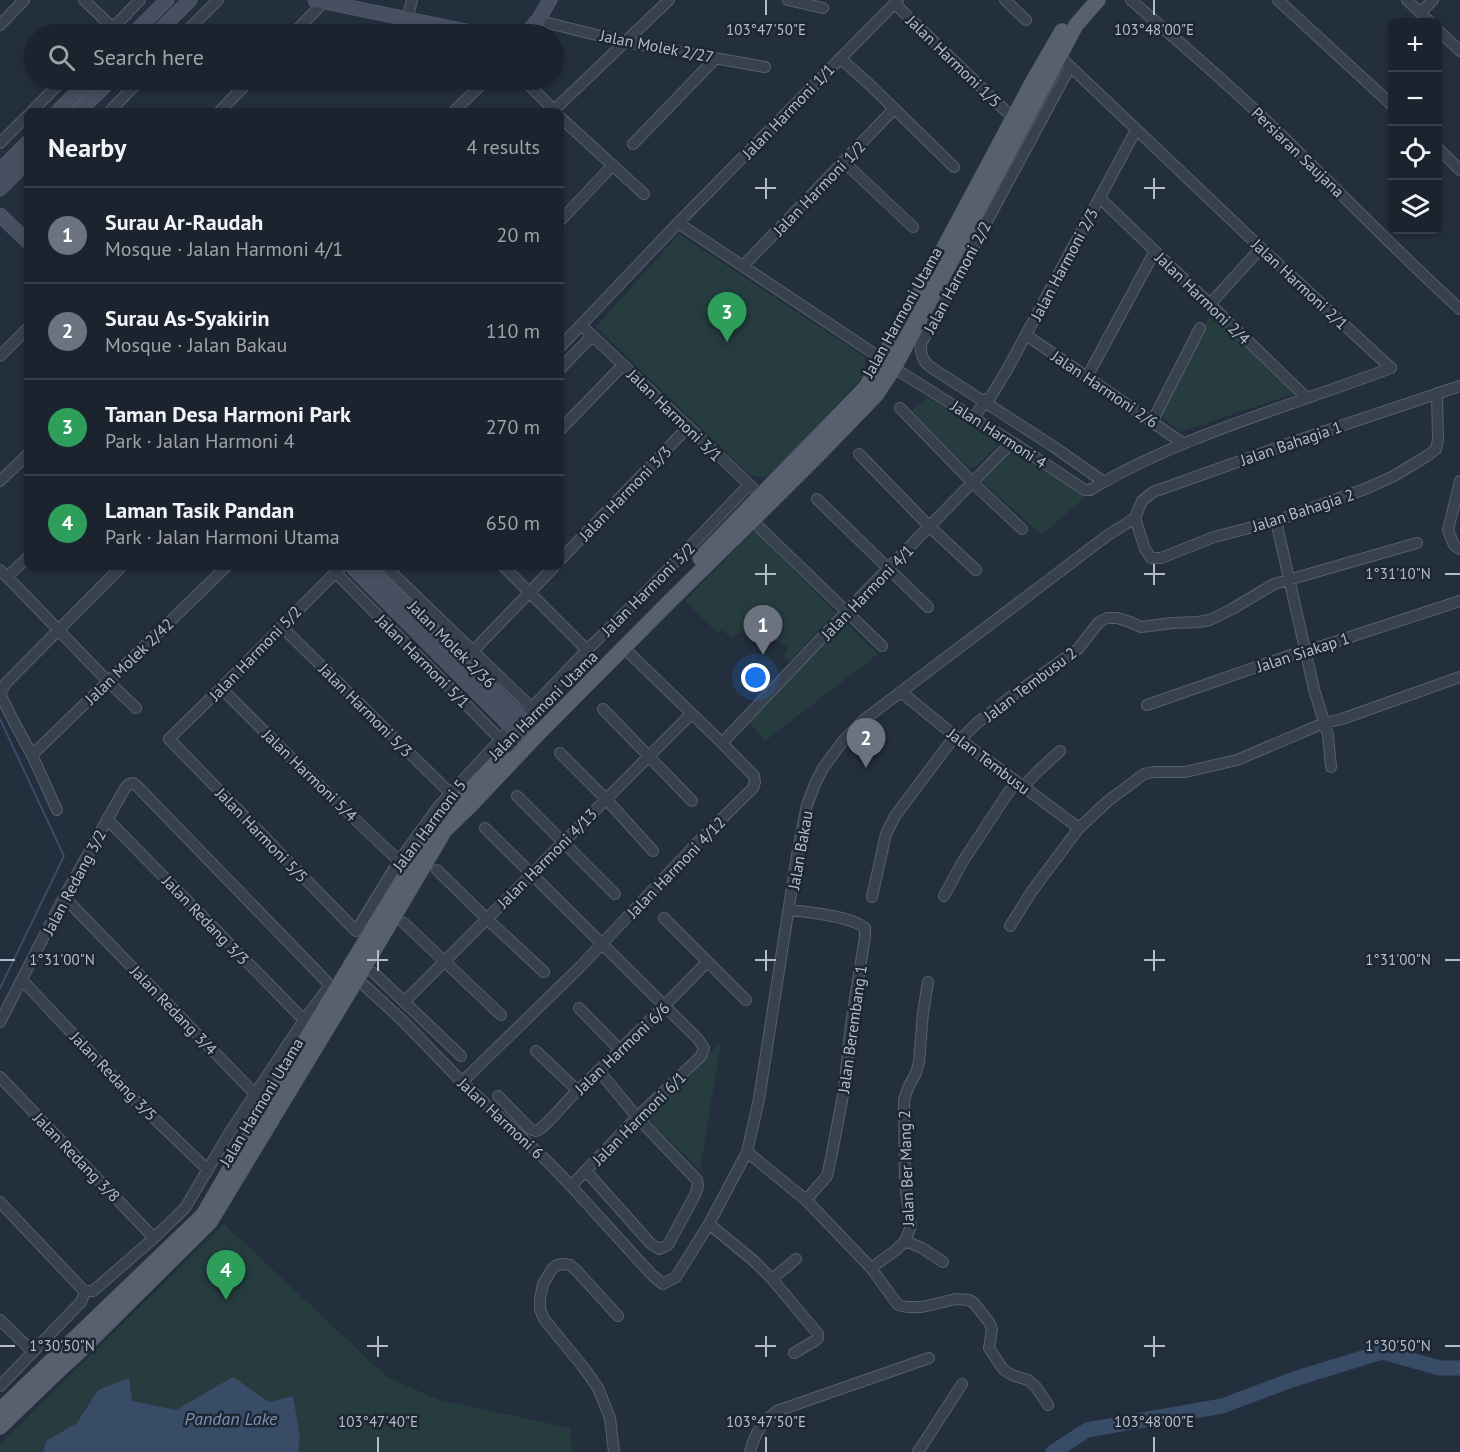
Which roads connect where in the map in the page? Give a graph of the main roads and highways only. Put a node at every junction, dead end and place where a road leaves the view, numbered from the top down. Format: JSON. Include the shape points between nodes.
{"nodes":[{"id":1,"x":1086,"y":0,"type":"edge"},
{"id":2,"x":1098,"y":0,"type":"edge"},
{"id":3,"x":1060,"y":57,"type":"junction"},
{"id":4,"x":888,"y":363,"type":"junction"},
{"id":5,"x":765,"y":500,"type":"junction"},
{"id":6,"x":526,"y":728,"type":"junction"},
{"id":7,"x":353,"y":975,"type":"junction"},
{"id":8,"x":99,"y":1324,"type":"junction"},
{"id":9,"x":0,"y":1410,"type":"edge"},
{"id":10,"x":0,"y":1427,"type":"edge"}],
"edges":[{"from":1,"to":3,"type":"main road","name":"Jalan Harmoni Utama","via":[[1070,19]]},
{"from":2,"to":3,"type":"main road","name":"Jalan Harmoni Utama","via":[[1081,18]]},
{"from":3,"to":4,"type":"main road","name":"Jalan Harmoni Utama"},
{"from":3,"to":4,"type":"main road","name":"Jalan Harmoni Utama","via":[[1013,118],[923,287]]},
{"from":4,"to":5,"type":"main road","name":"Jalan Harmoni Utama"},
{"from":5,"to":6,"type":"main road","name":"Jalan Harmoni Utama"},
{"from":5,"to":6,"type":"main road","name":"Jalan Harmoni Utama","via":[[624,648]]},
{"from":6,"to":7,"type":"main road","name":"Jalan Harmoni Utama","via":[[471,806],[445,830]]},
{"from":6,"to":7,"type":"main road","name":"Jalan Harmoni Utama","via":[[505,744],[437,823]]},
{"from":7,"to":8,"type":"main road","name":"Jalan Harmoni Utama","via":[[267,1103],[203,1215]]},
{"from":8,"to":9,"type":"main road","name":"Jalan Harmoni Utama"},
{"from":8,"to":10,"type":"main road","name":"Jalan Harmoni Utama"}]}
